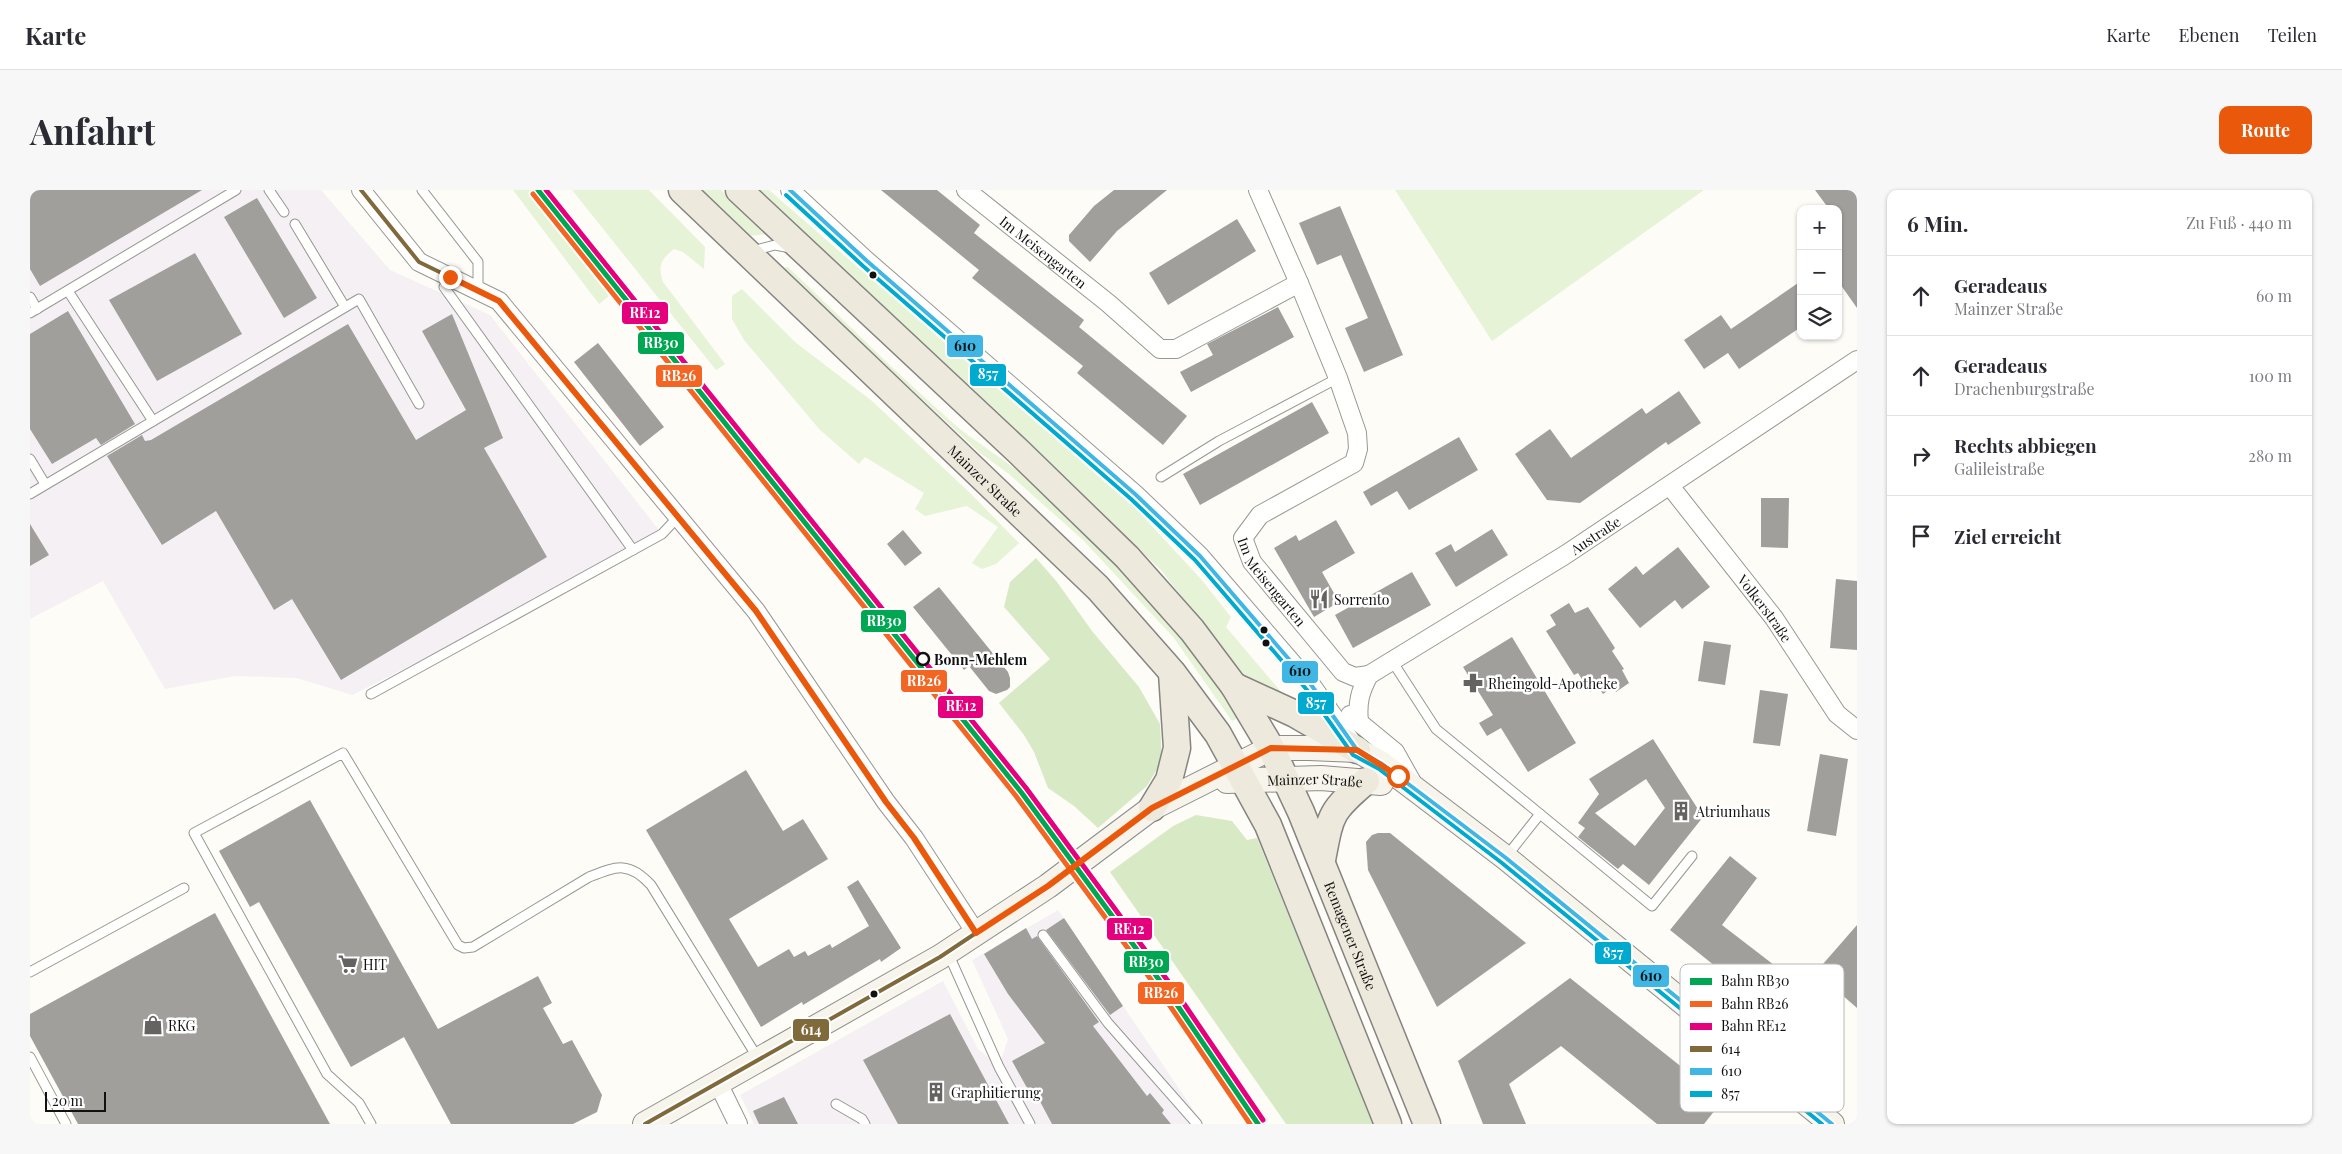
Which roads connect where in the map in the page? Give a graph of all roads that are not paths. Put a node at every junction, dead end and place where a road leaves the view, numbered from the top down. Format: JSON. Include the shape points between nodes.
{"nodes":[{"id":1,"x":236,"y":190,"type":"edge"},
{"id":2,"x":269,"y":190,"type":"edge"},
{"id":3,"x":361,"y":190,"type":"edge"},
{"id":4,"x":422,"y":190,"type":"edge"},
{"id":5,"x":682,"y":190,"type":"edge"},
{"id":6,"x":739,"y":190,"type":"edge"},
{"id":7,"x":790,"y":190,"type":"edge"},
{"id":8,"x":966,"y":190,"type":"edge"},
{"id":9,"x":1258,"y":190,"type":"edge"},
{"id":10,"x":284,"y":212,"type":"dead end"},
{"id":11,"x":295,"y":224,"type":"dead end"},
{"id":12,"x":803,"y":250,"type":"junction"},
{"id":13,"x":747,"y":252,"type":"junction"},
{"id":14,"x":450,"y":277,"type":"junction"},
{"id":15,"x":1299,"y":283,"type":"junction"},
{"id":16,"x":478,"y":290,"type":"junction"},
{"id":17,"x":68,"y":292,"type":"junction"},
{"id":18,"x":30,"y":296,"type":"edge"},
{"id":19,"x":345,"y":307,"type":"junction"},
{"id":20,"x":34,"y":311,"type":"edge"},
{"id":21,"x":1857,"y":360,"type":"edge"},
{"id":22,"x":1338,"y":378,"type":"junction"},
{"id":23,"x":419,"y":404,"type":"dead end"},
{"id":24,"x":153,"y":421,"type":"junction"},
{"id":25,"x":30,"y":459,"type":"edge"},
{"id":26,"x":1161,"y":477,"type":"dead end"},
{"id":27,"x":45,"y":484,"type":"junction"},
{"id":28,"x":1670,"y":486,"type":"junction"},
{"id":29,"x":30,"y":494,"type":"edge"},
{"id":30,"x":677,"y":518,"type":"junction"},
{"id":31,"x":633,"y":550,"type":"junction"},
{"id":32,"x":1392,"y":661,"type":"junction"},
{"id":33,"x":1172,"y":672,"type":"junction"},
{"id":34,"x":1369,"y":675,"type":"junction"},
{"id":35,"x":1234,"y":686,"type":"junction"},
{"id":36,"x":1312,"y":686,"type":"junction"},
{"id":37,"x":372,"y":694,"type":"dead end"},
{"id":38,"x":1359,"y":722,"type":"junction"},
{"id":39,"x":1857,"y":730,"type":"edge"},
{"id":40,"x":1271,"y":748,"type":"junction"},
{"id":41,"x":1357,"y":750,"type":"junction"},
{"id":42,"x":1241,"y":773,"type":"junction"},
{"id":43,"x":1286,"y":778,"type":"junction"},
{"id":44,"x":1366,"y":781,"type":"junction"},
{"id":45,"x":1414,"y":788,"type":"junction"},
{"id":46,"x":1152,"y":808,"type":"junction"},
{"id":47,"x":1540,"y":814,"type":"junction"},
{"id":48,"x":1692,"y":856,"type":"dead end"},
{"id":49,"x":1506,"y":858,"type":"junction"},
{"id":50,"x":1322,"y":860,"type":"junction"},
{"id":51,"x":184,"y":888,"type":"dead end"},
{"id":52,"x":976,"y":933,"type":"junction"},
{"id":53,"x":1043,"y":935,"type":"dead end"},
{"id":54,"x":948,"y":952,"type":"junction"},
{"id":55,"x":30,"y":972,"type":"edge"},
{"id":56,"x":1680,"y":1000,"type":"edge"},
{"id":57,"x":30,"y":1058,"type":"edge"},
{"id":58,"x":759,"y":1060,"type":"junction"},
{"id":59,"x":718,"y":1083,"type":"junction"},
{"id":60,"x":836,"y":1104,"type":"dead end"},
{"id":61,"x":1817,"y":1112,"type":"edge"},
{"id":62,"x":66,"y":1124,"type":"edge"},
{"id":63,"x":371,"y":1124,"type":"edge"},
{"id":64,"x":645,"y":1124,"type":"edge"},
{"id":65,"x":738,"y":1124,"type":"edge"},
{"id":66,"x":865,"y":1124,"type":"edge"},
{"id":67,"x":1030,"y":1124,"type":"edge"},
{"id":68,"x":1197,"y":1124,"type":"edge"},
{"id":69,"x":1388,"y":1124,"type":"edge"},
{"id":70,"x":1427,"y":1124,"type":"edge"},
{"id":71,"x":1832,"y":1124,"type":"edge"}],
"edges":[{"from":1,"to":17,"type":"lane"},
{"from":2,"to":10,"type":"lane"},
{"from":3,"to":14,"type":"street","via":[[419,262]]},
{"from":4,"to":16,"type":"lane","via":[[478,262]]},
{"from":5,"to":13,"type":"main road","name":"Mainzer Straße"},
{"from":6,"to":12,"type":"main road"},
{"from":7,"to":36,"type":"street","via":[[1193,549]]},
{"from":8,"to":15,"type":"street","name":"Im Meisengarten","via":[[1101,297],[1160,349],[1176,348]]},
{"from":9,"to":15,"type":"street","name":"Im Meisengarten"},
{"from":11,"to":19,"type":"lane"},
{"from":12,"to":13,"type":"lane","via":[[775,245]]},
{"from":12,"to":35,"type":"main road","via":[[1127,557],[1192,630]]},
{"from":13,"to":33,"type":"main road","name":"Mainzer Straße","via":[[1098,588]]},
{"from":14,"to":16,"type":"street"},
{"from":14,"to":31,"type":"lane","via":[[444,287]]},
{"from":15,"to":22,"type":"street","name":"Im Meisengarten"},
{"from":16,"to":30,"type":"street","via":[[499,301]]},
{"from":17,"to":20,"type":"lane"},
{"from":17,"to":24,"type":"lane"},
{"from":18,"to":20,"type":"lane"},
{"from":19,"to":23,"type":"lane","via":[[359,299]]},
{"from":19,"to":24,"type":"lane"},
{"from":21,"to":28,"type":"street","name":"Austraße"},
{"from":22,"to":26,"type":"lane","via":[[1226,436]]},
{"from":22,"to":34,"type":"street","name":"Im Meisengarten","via":[[1356,434],[1358,449],[1354,463],[1260,515],[1243,538],[1252,562],[1343,672],[1355,677]]},
{"from":24,"to":27,"type":"lane"},
{"from":25,"to":27,"type":"lane"},
{"from":27,"to":29,"type":"lane"},
{"from":28,"to":32,"type":"street","name":"Austraße"},
{"from":28,"to":39,"type":"street","name":"Volkerstraße","via":[[1774,618],[1837,714]]},
{"from":30,"to":31,"type":"lane","via":[[662,534]]},
{"from":30,"to":52,"type":"street","via":[[756,611]]},
{"from":31,"to":37,"type":"lane"},
{"from":32,"to":34,"type":"street","name":"Austraße"},
{"from":32,"to":47,"type":"lane","via":[[1436,729]]},
{"from":33,"to":42,"type":"main road","name":"Mainzer Straße","via":[[1214,729]]},
{"from":33,"to":46,"type":"main road","via":[[1177,748],[1169,780]]},
{"from":34,"to":38,"type":"street","via":[[1360,691]]},
{"from":35,"to":40,"type":"main road"},
{"from":35,"to":41,"type":"main road","via":[[1295,714]]},
{"from":36,"to":38,"type":"street","name":"Mainzer Straße"},
{"from":36,"to":41,"type":"street"},
{"from":38,"to":45,"type":"street","name":"Mainzer Straße","via":[[1394,752]]},
{"from":40,"to":41,"type":"street","name":"Mainzer Straße"},
{"from":40,"to":42,"type":"street","name":"Mainzer Straße"},
{"from":40,"to":43,"type":"main road","name":"Remagener Straße"},
{"from":41,"to":45,"type":"street","name":"Mainzer Straße"},
{"from":42,"to":43,"type":"street","name":"Mainzer Straße"},
{"from":42,"to":46,"type":"street","via":[[1203,781]]},
{"from":42,"to":69,"type":"main road","via":[[1268,826]]},
{"from":43,"to":44,"type":"street","name":"Mainzer Straße"},
{"from":43,"to":50,"type":"main road","name":"Remagener Straße"},
{"from":44,"to":45,"type":"street","name":"Mainzer Straße"},
{"from":44,"to":50,"type":"main road","via":[[1338,805],[1330,819]]},
{"from":45,"to":49,"type":"street","name":"Mainzer Straße"},
{"from":46,"to":52,"type":"street","via":[[1048,886]]},
{"from":47,"to":48,"type":"lane","via":[[1652,906]]},
{"from":47,"to":49,"type":"lane"},
{"from":49,"to":56,"type":"street","name":"Mainzer Straße"},
{"from":50,"to":70,"type":"main road","name":"Remagener Straße"},
{"from":51,"to":55,"type":"lane"},
{"from":52,"to":54,"type":"street"},
{"from":53,"to":68,"type":"lane","via":[[1108,1023]]},
{"from":54,"to":58,"type":"street"},
{"from":54,"to":67,"type":"lane","via":[[1000,1067]]},
{"from":57,"to":62,"type":"lane"},
{"from":58,"to":59,"type":"street"},
{"from":58,"to":63,"type":"lane","via":[[651,885],[640,873],[624,867],[589,877],[473,947],[458,945],[343,753],[194,833],[327,1074],[359,1103]]},
{"from":59,"to":64,"type":"street"},
{"from":59,"to":65,"type":"street"},
{"from":60,"to":66,"type":"lane"},
{"from":61,"to":71,"type":"street","name":"Mainzer Straße"}]}
